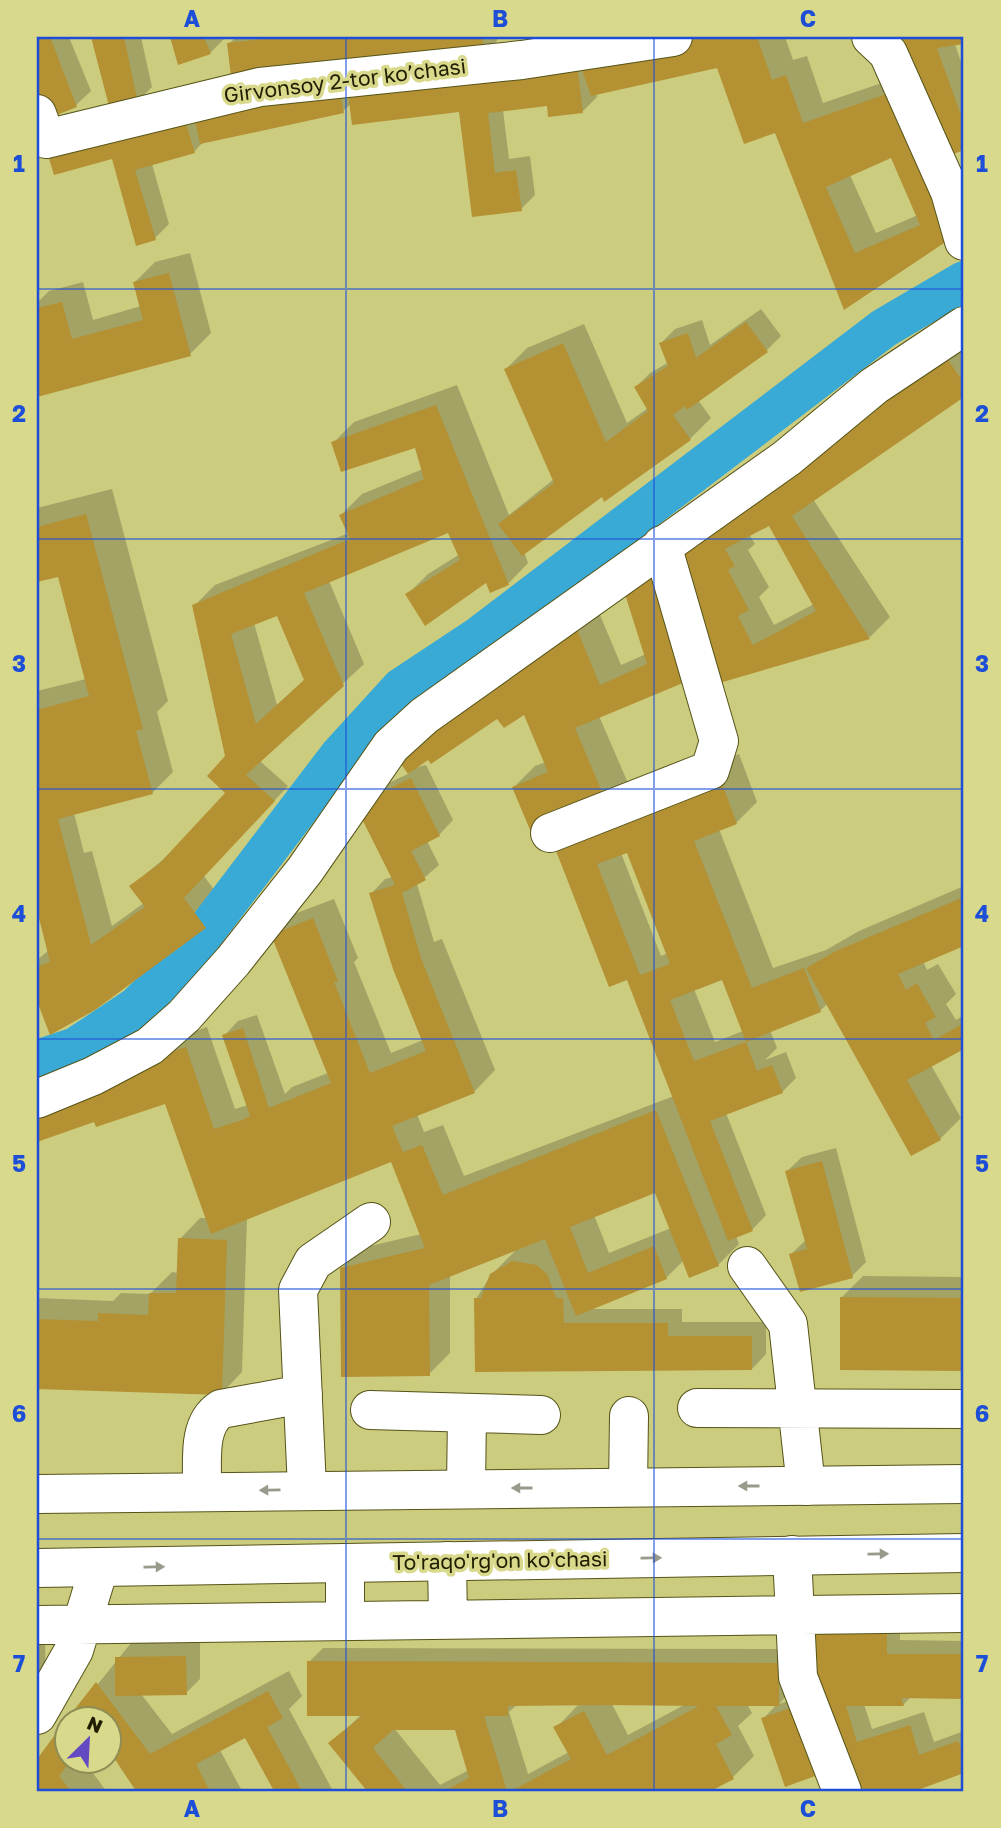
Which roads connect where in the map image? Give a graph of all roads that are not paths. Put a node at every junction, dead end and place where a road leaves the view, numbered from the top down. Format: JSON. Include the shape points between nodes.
{"nodes":[{"id":1,"x":673,"y":37,"type":"edge"},
{"id":2,"x":871,"y":37,"type":"edge"},
{"id":3,"x":40,"y":131,"type":"edge"},
{"id":4,"x":964,"y":240,"type":"edge"},
{"id":5,"x":964,"y":326,"type":"edge"},
{"id":6,"x":662,"y":545,"type":"junction"},
{"id":7,"x":551,"y":833,"type":"dead end"},
{"id":8,"x":37,"y":1099,"type":"edge"},
{"id":9,"x":371,"y":1222,"type":"dead end"},
{"id":10,"x":747,"y":1266,"type":"dead end"},
{"id":11,"x":303,"y":1394,"type":"junction"},
{"id":12,"x":697,"y":1408,"type":"dead end"},
{"id":13,"x":797,"y":1409,"type":"junction"},
{"id":14,"x":964,"y":1409,"type":"edge"},
{"id":15,"x":370,"y":1410,"type":"dead end"},
{"id":16,"x":467,"y":1413,"type":"junction"},
{"id":17,"x":541,"y":1415,"type":"dead end"},
{"id":18,"x":629,"y":1416,"type":"dead end"},
{"id":19,"x":964,"y":1484,"type":"edge"},
{"id":20,"x":806,"y":1486,"type":"junction"},
{"id":21,"x":628,"y":1487,"type":"junction"},
{"id":22,"x":466,"y":1488,"type":"junction"},
{"id":23,"x":307,"y":1489,"type":"junction"},
{"id":24,"x":202,"y":1491,"type":"junction"},
{"id":25,"x":37,"y":1494,"type":"edge"},
{"id":26,"x":964,"y":1553,"type":"edge"},
{"id":27,"x":792,"y":1555,"type":"junction"},
{"id":28,"x":447,"y":1561,"type":"junction"},
{"id":29,"x":345,"y":1564,"type":"junction"},
{"id":30,"x":37,"y":1568,"type":"edge"},
{"id":31,"x":99,"y":1568,"type":"junction"},
{"id":32,"x":964,"y":1613,"type":"edge"},
{"id":33,"x":793,"y":1614,"type":"junction"},
{"id":34,"x":448,"y":1619,"type":"junction"},
{"id":35,"x":345,"y":1620,"type":"junction"},
{"id":36,"x":37,"y":1625,"type":"edge"},
{"id":37,"x":82,"y":1625,"type":"junction"},
{"id":38,"x":37,"y":1715,"type":"edge"},
{"id":39,"x":832,"y":1788,"type":"edge"}],
"edges":[{"from":1,"to":3,"type":"street","name":"Girvonsoy 2-tor koʼchasi","via":[[522,60],[260,87]]},
{"from":2,"to":4,"type":"street","via":[[888,53],[950,192]]},
{"from":5,"to":6,"type":"street","via":[[874,386],[788,458]]},
{"from":6,"to":7,"type":"street","via":[[719,741],[710,770]]},
{"from":6,"to":8,"type":"street","via":[[424,716],[391,746],[305,870],[184,1016],[150,1045]]},
{"from":9,"to":11,"type":"street","via":[[313,1262],[298,1290]]},
{"from":10,"to":13,"type":"street","via":[[788,1324]]},
{"from":11,"to":23,"type":"street"},
{"from":11,"to":24,"type":"street","via":[[221,1409],[210,1416],[204,1428]]},
{"from":12,"to":13,"type":"street"},
{"from":13,"to":14,"type":"street"},
{"from":13,"to":20,"type":"street"},
{"from":15,"to":16,"type":"street"},
{"from":16,"to":17,"type":"street"},
{"from":16,"to":22,"type":"street"},
{"from":18,"to":21,"type":"street"},
{"from":19,"to":20,"type":"street"},
{"from":20,"to":21,"type":"street","one_way":true},
{"from":21,"to":22,"type":"street","one_way":true},
{"from":22,"to":23,"type":"street"},
{"from":23,"to":24,"type":"street","one_way":true},
{"from":24,"to":25,"type":"street"},
{"from":27,"to":26,"type":"street","name":"To'raqo'rg'on ko'chasi","one_way":true},
{"from":28,"to":27,"type":"street","name":"To'raqo'rg'on ko'chasi","one_way":true},
{"from":27,"to":33,"type":"street"},
{"from":28,"to":29,"type":"street","name":"To'raqo'rg'on ko'chasi"},
{"from":28,"to":34,"type":"street"},
{"from":31,"to":29,"type":"street","name":"To'raqo'rg'on ko'chasi","one_way":true},
{"from":29,"to":35,"type":"street"},
{"from":30,"to":31,"type":"street","name":"To'raqo'rg'on ko'chasi"},
{"from":31,"to":37,"type":"street"},
{"from":32,"to":33,"type":"street"},
{"from":33,"to":34,"type":"street"},
{"from":33,"to":39,"type":"street","via":[[798,1677]]},
{"from":34,"to":35,"type":"street"},
{"from":35,"to":37,"type":"street"},
{"from":36,"to":37,"type":"street"},
{"from":37,"to":38,"type":"street","via":[[74,1650]]}]}
